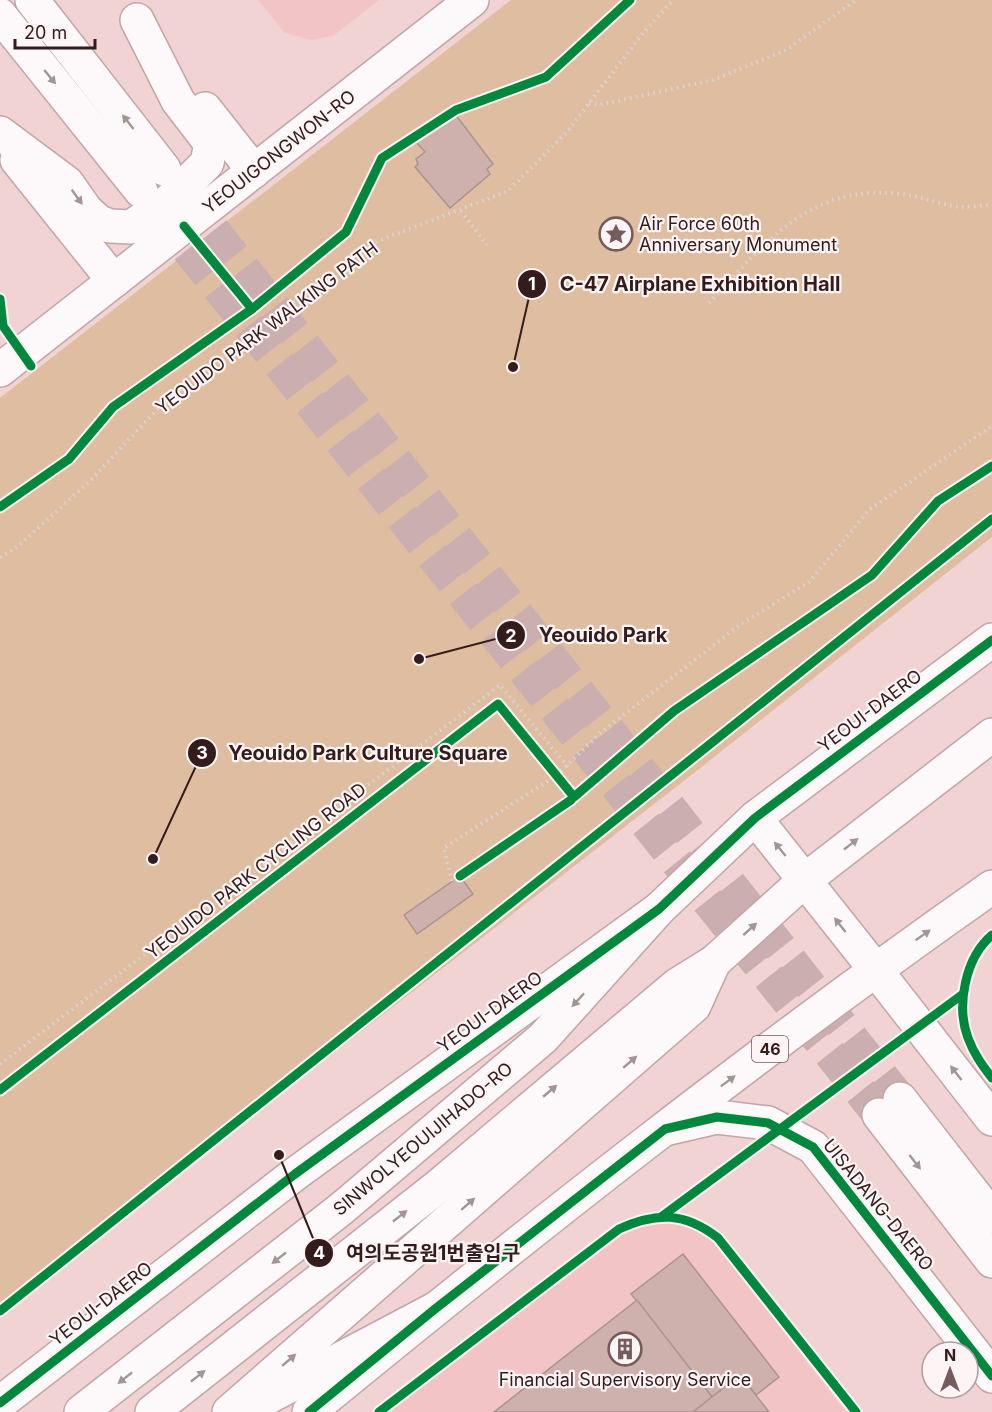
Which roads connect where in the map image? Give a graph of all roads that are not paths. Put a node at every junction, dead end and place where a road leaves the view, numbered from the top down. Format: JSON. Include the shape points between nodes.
{"nodes":[{"id":1,"x":33,"y":0,"type":"edge"},
{"id":2,"x":472,"y":0,"type":"edge"},
{"id":3,"x":129,"y":10,"type":"edge"},
{"id":4,"x":0,"y":15,"type":"edge"},
{"id":5,"x":0,"y":133,"type":"edge"},
{"id":6,"x":0,"y":139,"type":"edge"},
{"id":7,"x":254,"y":171,"type":"junction"},
{"id":8,"x":114,"y":281,"type":"junction"},
{"id":9,"x":11,"y":361,"type":"edge"},
{"id":10,"x":992,"y":640,"type":"edge"},
{"id":11,"x":992,"y":735,"type":"edge"},
{"id":12,"x":755,"y":818,"type":"junction"},
{"id":13,"x":805,"y":880,"type":"junction"},
{"id":14,"x":992,"y":887,"type":"edge"},
{"id":15,"x":659,"y":909,"type":"junction"},
{"id":16,"x":714,"y":962,"type":"junction"},
{"id":17,"x":875,"y":969,"type":"junction"},
{"id":18,"x":992,"y":1119,"type":"edge"},
{"id":19,"x":665,"y":1129,"type":"junction"},
{"id":20,"x":992,"y":1217,"type":"edge"},
{"id":21,"x":992,"y":1261,"type":"edge"},
{"id":22,"x":435,"y":1309,"type":"junction"},
{"id":23,"x":992,"y":1376,"type":"edge"},
{"id":24,"x":0,"y":1403,"type":"edge"},
{"id":25,"x":81,"y":1412,"type":"edge"},
{"id":26,"x":152,"y":1412,"type":"edge"},
{"id":27,"x":229,"y":1412,"type":"edge"},
{"id":28,"x":241,"y":1412,"type":"edge"},
{"id":29,"x":309,"y":1412,"type":"edge"}],
"edges":[{"from":4,"to":1,"type":"main road","one_way":true,"via":[[153,180]]},
{"from":2,"to":7,"type":"main road","name":"YEOUIGONGWON-RO"},
{"from":5,"to":3,"type":"main road","one_way":true,"via":[[67,183],[99,222],[131,227],[168,202],[207,163],[210,148],[178,101]]},
{"from":3,"to":7,"type":"main road"},
{"from":6,"to":8,"type":"main road"},
{"from":7,"to":8,"type":"main road","name":"YEOUIGONGWON-RO"},
{"from":8,"to":9,"type":"main road","name":"YEOUIGONGWON-RO"},
{"from":10,"to":12,"type":"main road","name":"YEOUI-DAERO"},
{"from":13,"to":11,"type":"main road","one_way":true},
{"from":13,"to":12,"type":"main road","one_way":true},
{"from":12,"to":15,"type":"main road","name":"YEOUI-DAERO"},
{"from":16,"to":13,"type":"main road","one_way":true},
{"from":17,"to":13,"type":"main road","one_way":true},
{"from":17,"to":14,"type":"main road","number":"46","one_way":true},
{"from":15,"to":24,"type":"main road","name":"YEOUI-DAERO","via":[[295,1174]]},
{"from":15,"to":25,"type":"main road","name":"SINWOLYEOUIJIHADO-RO","one_way":true,"via":[[543,1038],[341,1209]]},
{"from":26,"to":16,"type":"main road","one_way":true,"via":[[436,1188],[677,985]]},
{"from":27,"to":16,"type":"main road","one_way":true,"via":[[694,1006]]},
{"from":18,"to":17,"type":"main road","one_way":true},
{"from":19,"to":17,"type":"main road","number":"46","one_way":true},
{"from":19,"to":22,"type":"main road","number":"46"},
{"from":19,"to":23,"type":"main road","name":"UISADANG-DAERO","via":[[717,1117],[758,1121],[813,1147]]},
{"from":20,"to":21,"type":"main road","one_way":true,"via":[[890,1107]]},
{"from":22,"to":28,"type":"main road"},
{"from":22,"to":29,"type":"main road","number":"46"}]}
